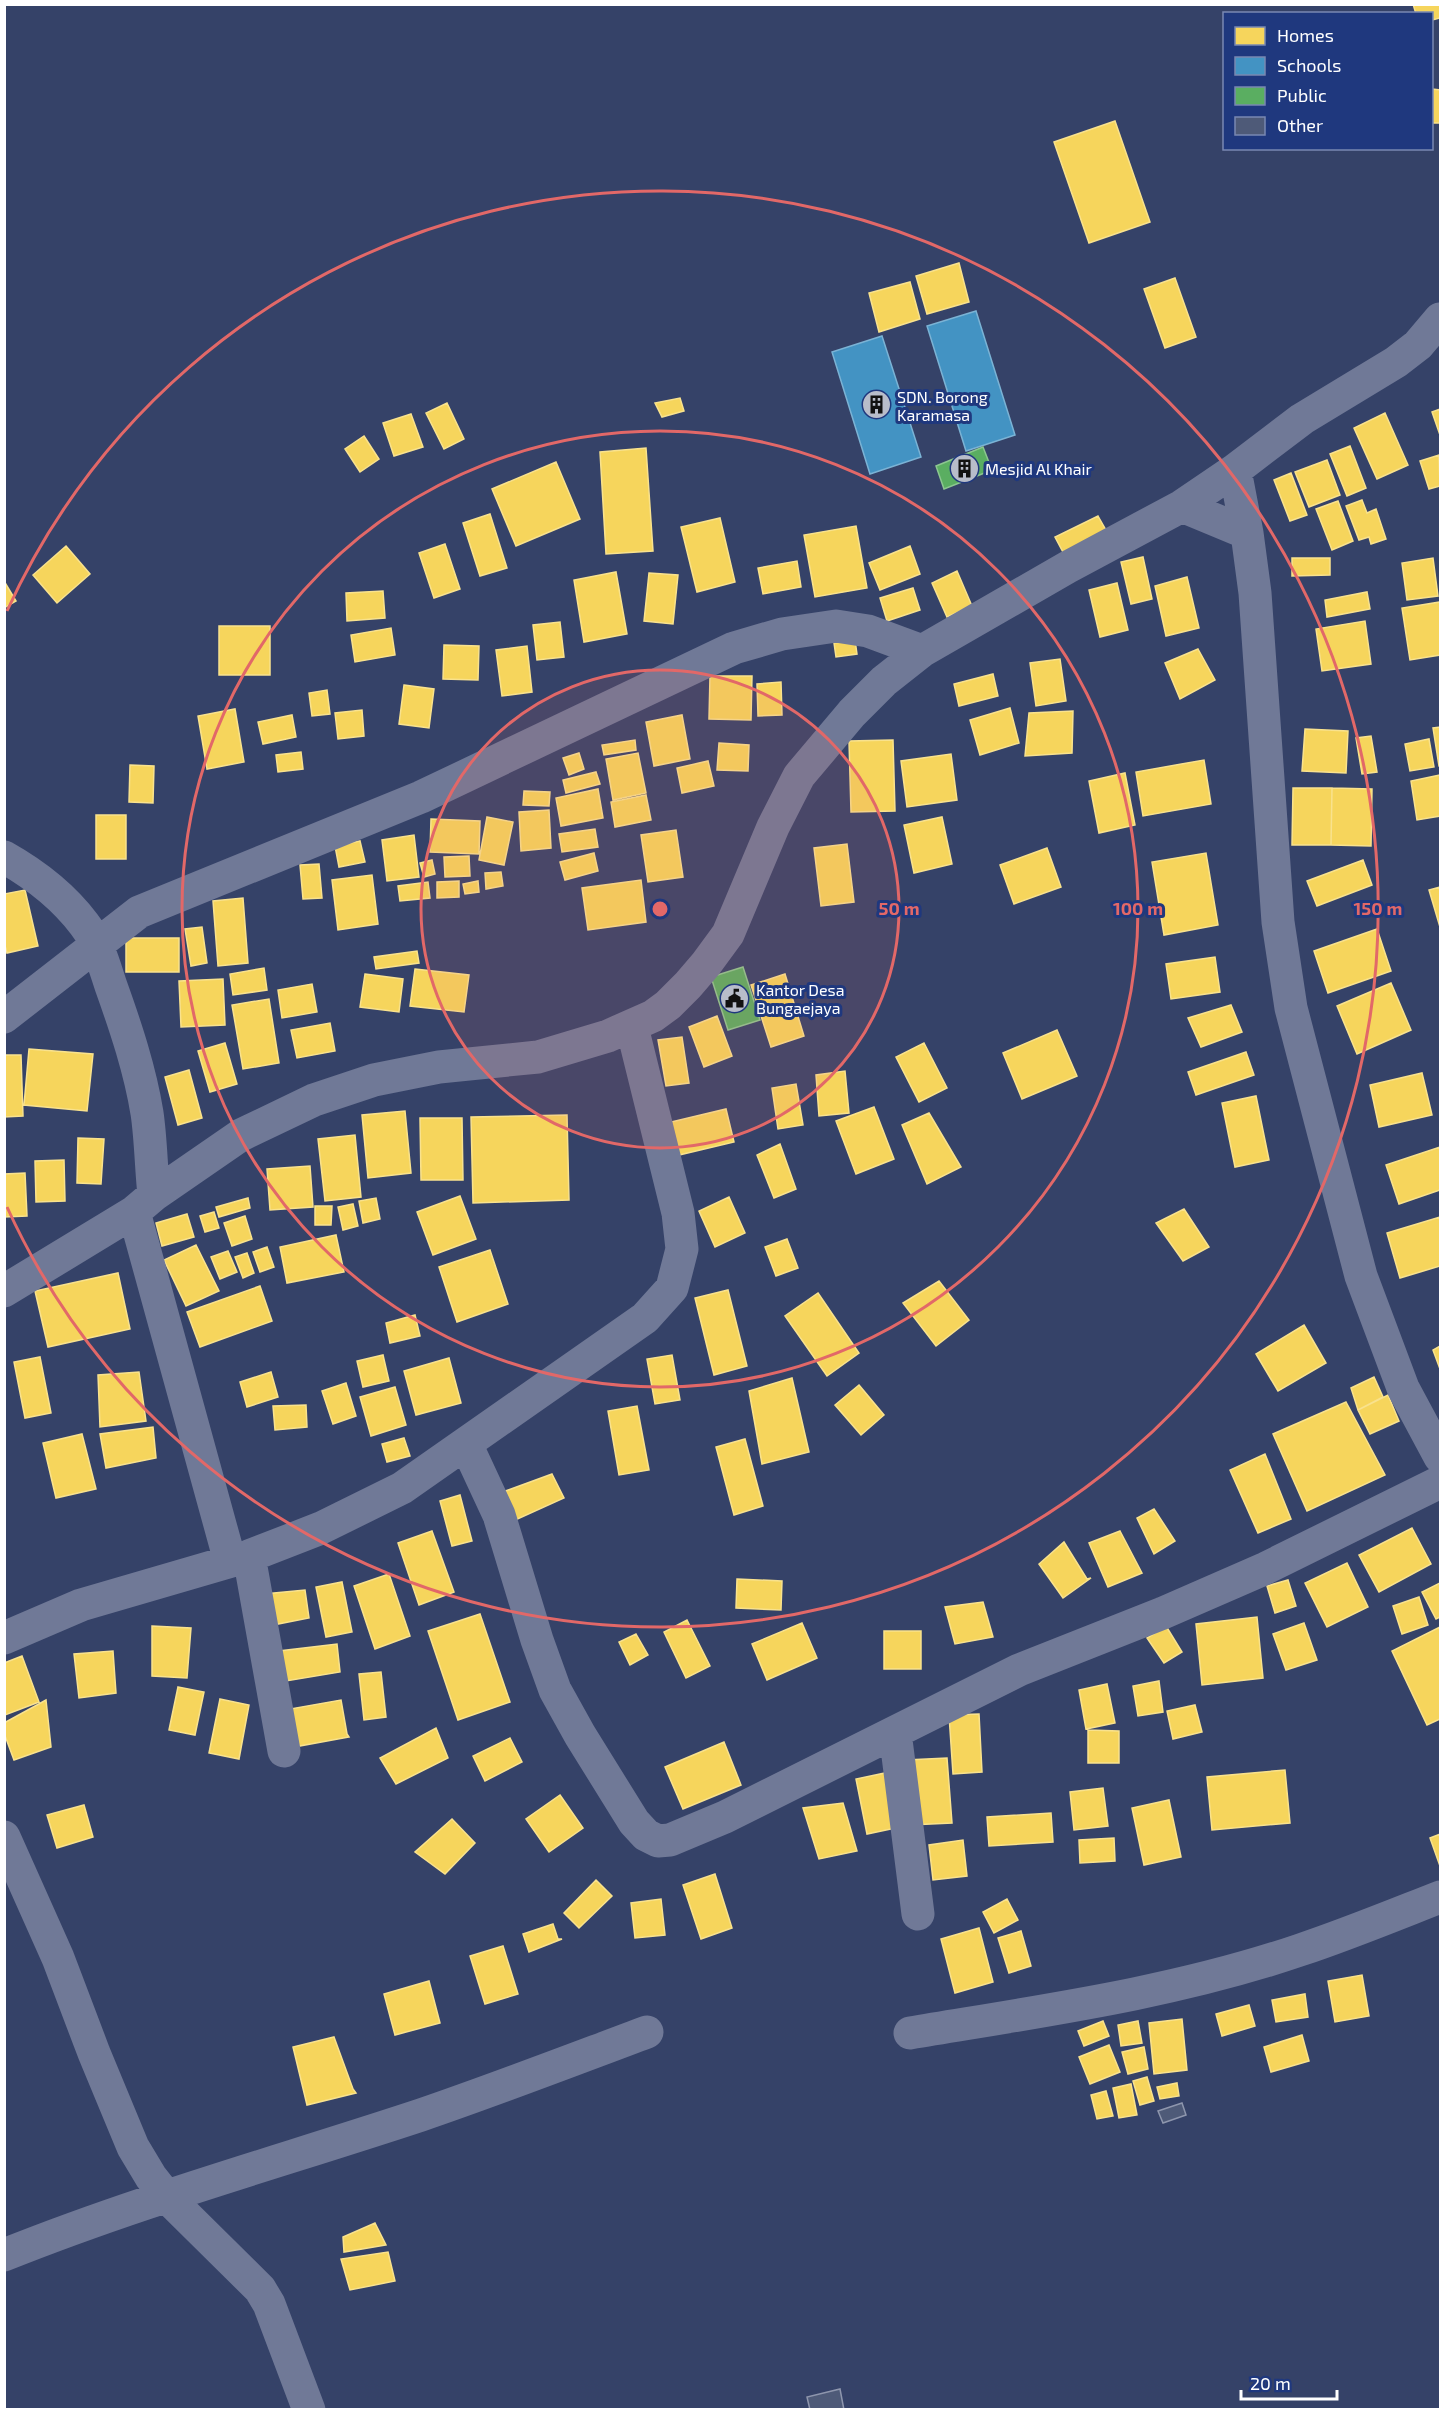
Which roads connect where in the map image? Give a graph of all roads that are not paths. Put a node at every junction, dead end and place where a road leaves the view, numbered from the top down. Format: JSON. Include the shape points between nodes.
{"nodes":[{"id":1,"x":1440,"y":319,"type":"edge"},
{"id":2,"x":1235,"y":470,"type":"junction"},
{"id":3,"x":1182,"y":506,"type":"junction"},
{"id":4,"x":1247,"y":533,"type":"junction"},
{"id":5,"x":922,"y":651,"type":"junction"},
{"id":6,"x":4,"y":857,"type":"edge"},
{"id":7,"x":97,"y":944,"type":"junction"},
{"id":8,"x":4,"y":1017,"type":"edge"},
{"id":9,"x":632,"y":1027,"type":"junction"},
{"id":10,"x":144,"y":1204,"type":"junction"},
{"id":11,"x":4,"y":1291,"type":"edge"},
{"id":12,"x":466,"y":1444,"type":"junction"},
{"id":13,"x":1440,"y":1457,"type":"edge"},
{"id":14,"x":1440,"y":1482,"type":"edge"},
{"id":15,"x":240,"y":1559,"type":"junction"},
{"id":16,"x":4,"y":1638,"type":"edge"},
{"id":17,"x":895,"y":1732,"type":"junction"},
{"id":18,"x":284,"y":1751,"type":"dead end"},
{"id":19,"x":4,"y":1837,"type":"edge"},
{"id":20,"x":1440,"y":1897,"type":"edge"},
{"id":21,"x":918,"y":1914,"type":"dead end"},
{"id":22,"x":647,"y":2032,"type":"dead end"},
{"id":23,"x":910,"y":2033,"type":"dead end"},
{"id":24,"x":166,"y":2196,"type":"junction"},
{"id":25,"x":4,"y":2255,"type":"edge"},
{"id":26,"x":309,"y":2409,"type":"edge"}],
"edges":[{"from":1,"to":2,"type":"street","via":[[1418,345],[1396,362],[1302,419]]},
{"from":2,"to":3,"type":"street"},
{"from":2,"to":4,"type":"street"},
{"from":3,"to":4,"type":"street"},
{"from":3,"to":5,"type":"street"},
{"from":4,"to":13,"type":"street","via":[[1256,604],[1278,922],[1291,1008],[1361,1276],[1403,1388]]},
{"from":5,"to":7,"type":"street","via":[[868,631],[836,626],[782,634],[734,648],[421,797],[140,912]]},
{"from":5,"to":9,"type":"street","via":[[868,697],[800,776],[773,827],[728,934],[668,1005]]},
{"from":6,"to":7,"type":"street","via":[[37,876],[64,899]]},
{"from":7,"to":8,"type":"street"},
{"from":7,"to":10,"type":"street","via":[[128,1034],[147,1113]]},
{"from":9,"to":10,"type":"street","via":[[538,1057],[439,1067],[374,1080],[314,1100],[241,1136]]},
{"from":9,"to":12,"type":"street","via":[[678,1213],[682,1249],[672,1288],[645,1318]]},
{"from":10,"to":11,"type":"street"},
{"from":10,"to":15,"type":"street"},
{"from":12,"to":15,"type":"street","via":[[402,1488],[321,1528]]},
{"from":12,"to":17,"type":"street","via":[[499,1515],[555,1690],[634,1822],[646,1835],[658,1841],[670,1840],[725,1817]]},
{"from":14,"to":17,"type":"street","via":[[1266,1568],[1019,1670]]},
{"from":15,"to":16,"type":"street","via":[[81,1605]]},
{"from":15,"to":18,"type":"street"},
{"from":17,"to":21,"type":"street"},
{"from":19,"to":24,"type":"street","via":[[133,2147]]},
{"from":20,"to":23,"type":"street","via":[[1299,1950],[1209,1975],[1105,2000]]},
{"from":22,"to":24,"type":"street","via":[[422,2114]]},
{"from":24,"to":25,"type":"street"},
{"from":24,"to":26,"type":"street","via":[[260,2289]]}]}
